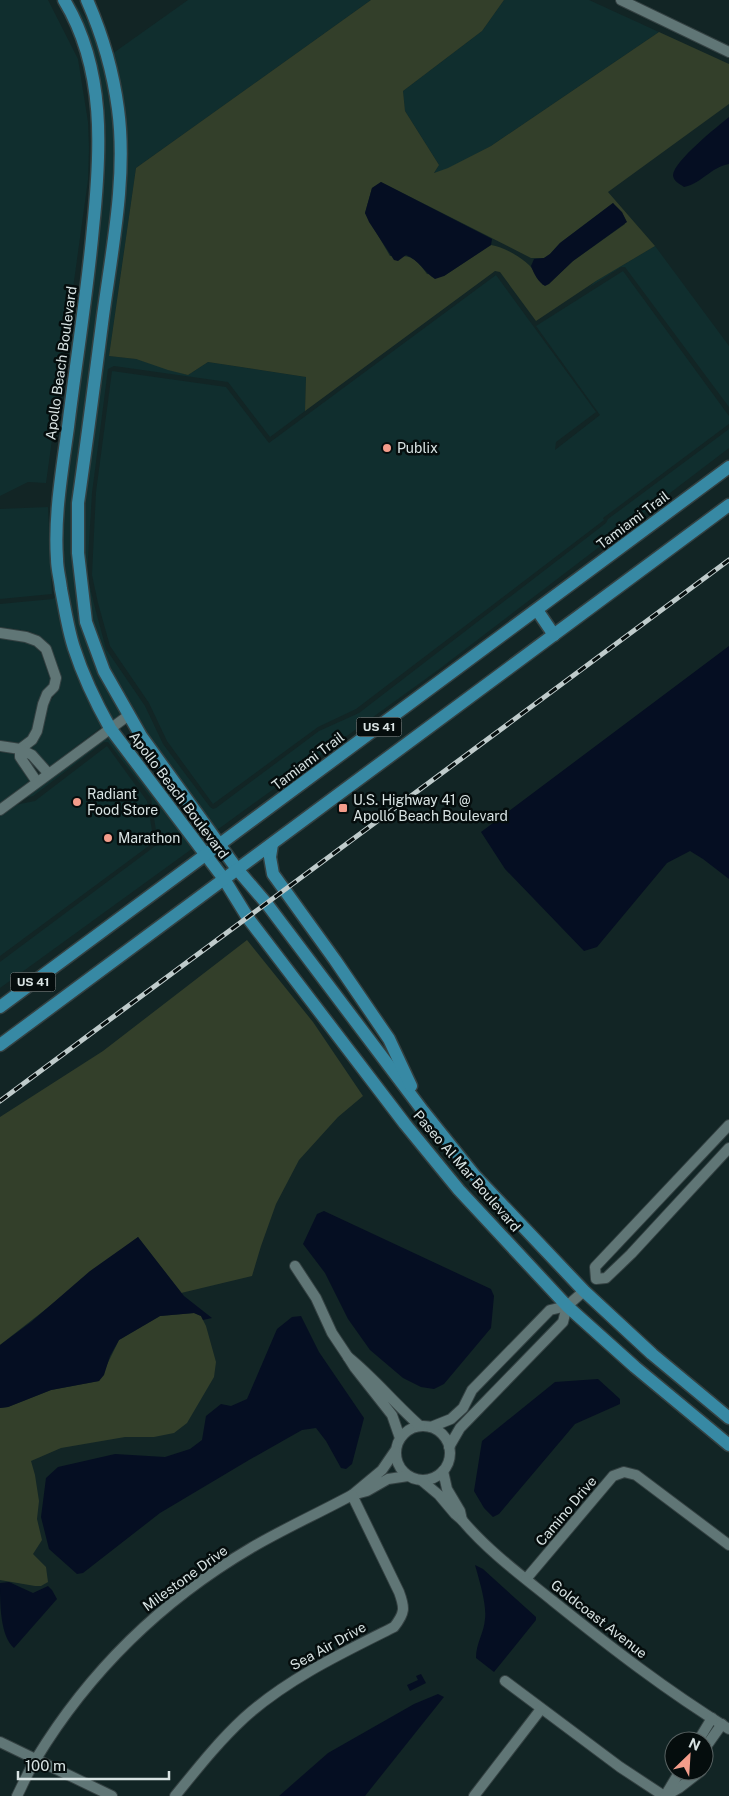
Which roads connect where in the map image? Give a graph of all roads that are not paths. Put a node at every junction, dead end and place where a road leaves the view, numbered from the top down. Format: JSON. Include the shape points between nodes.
{"nodes":[{"id":1,"x":64,"y":0,"type":"edge"},
{"id":2,"x":87,"y":0,"type":"edge"},
{"id":3,"x":621,"y":0,"type":"edge"},
{"id":4,"x":729,"y":52,"type":"edge"},
{"id":5,"x":729,"y":467,"type":"edge"},
{"id":6,"x":729,"y":505,"type":"edge"},
{"id":7,"x":537,"y":610,"type":"junction"},
{"id":8,"x":0,"y":633,"type":"edge"},
{"id":9,"x":554,"y":634,"type":"junction"},
{"id":10,"x":129,"y":715,"type":"junction"},
{"id":11,"x":110,"y":728,"type":"junction"},
{"id":12,"x":0,"y":746,"type":"edge"},
{"id":13,"x":20,"y":749,"type":"junction"},
{"id":14,"x":48,"y":773,"type":"junction"},
{"id":15,"x":37,"y":782,"type":"junction"},
{"id":16,"x":0,"y":810,"type":"edge"},
{"id":17,"x":272,"y":844,"type":"junction"},
{"id":18,"x":220,"y":845,"type":"junction"},
{"id":19,"x":206,"y":855,"type":"junction"},
{"id":20,"x":237,"y":869,"type":"junction"},
{"id":21,"x":224,"y":879,"type":"junction"},
{"id":22,"x":0,"y":1007,"type":"edge"},
{"id":23,"x":0,"y":1045,"type":"edge"},
{"id":24,"x":423,"y":1111,"type":"junction"},
{"id":25,"x":729,"y":1125,"type":"edge"},
{"id":26,"x":729,"y":1148,"type":"edge"},
{"id":27,"x":295,"y":1266,"type":"dead end"},
{"id":28,"x":584,"y":1291,"type":"junction"},
{"id":29,"x":567,"y":1306,"type":"junction"},
{"id":30,"x":348,"y":1357,"type":"junction"},
{"id":31,"x":729,"y":1418,"type":"edge"},
{"id":32,"x":420,"y":1426,"type":"junction"},
{"id":33,"x":431,"y":1427,"type":"junction"},
{"id":34,"x":400,"y":1438,"type":"junction"},
{"id":35,"x":729,"y":1445,"type":"edge"},
{"id":36,"x":449,"y":1447,"type":"junction"},
{"id":37,"x":395,"y":1451,"type":"junction"},
{"id":38,"x":443,"y":1471,"type":"junction"},
{"id":39,"x":408,"y":1476,"type":"junction"},
{"id":40,"x":421,"y":1480,"type":"junction"},
{"id":41,"x":352,"y":1495,"type":"junction"},
{"id":42,"x":462,"y":1520,"type":"junction"},
{"id":43,"x":729,"y":1545,"type":"edge"},
{"id":44,"x":526,"y":1580,"type":"junction"},
{"id":45,"x":505,"y":1681,"type":"dead end"},
{"id":46,"x":541,"y":1709,"type":"junction"},
{"id":47,"x":712,"y":1718,"type":"junction"},
{"id":48,"x":725,"y":1727,"type":"edge"},
{"id":49,"x":704,"y":1731,"type":"edge"},
{"id":50,"x":714,"y":1739,"type":"edge"},
{"id":51,"x":0,"y":1742,"type":"edge"},
{"id":52,"x":35,"y":1760,"type":"junction"},
{"id":53,"x":674,"y":1781,"type":"edge"},
{"id":54,"x":688,"y":1781,"type":"edge"},
{"id":55,"x":17,"y":1796,"type":"edge"},
{"id":56,"x":112,"y":1796,"type":"edge"},
{"id":57,"x":175,"y":1796,"type":"edge"},
{"id":58,"x":474,"y":1796,"type":"edge"},
{"id":59,"x":665,"y":1796,"type":"edge"}],
"edges":[{"from":1,"to":11,"type":"main road","name":"Apollo Beach Boulevard","via":[[73,14],[88,55],[98,101],[99,151],[91,252],[59,503],[57,560],[74,648]]},
{"from":2,"to":10,"type":"main road","name":"Apollo Beach Boulevard","via":[[109,64],[118,109],[120,142],[118,201],[78,503],[78,553],[86,622],[104,671]]},
{"from":3,"to":4,"type":"street"},
{"from":5,"to":7,"type":"main road","name":"Tamiami Trail","number":"US 41"},
{"from":6,"to":9,"type":"main road","number":"US 41"},
{"from":7,"to":9,"type":"main road"},
{"from":7,"to":18,"type":"main road","name":"Tamiami Trail","number":"US 41"},
{"from":8,"to":13,"type":"street","via":[[37,641],[46,649],[56,678],[54,687],[42,704],[37,731],[32,740]]},
{"from":9,"to":17,"type":"main road","number":"US 41"},
{"from":10,"to":11,"type":"street","name":"Apollo Beach Boulevard"},
{"from":10,"to":18,"type":"main road","name":"Apollo Beach Boulevard"},
{"from":11,"to":14,"type":"street"},
{"from":11,"to":19,"type":"main road","name":"Apollo Beach Boulevard"},
{"from":12,"to":13,"type":"street"},
{"from":13,"to":14,"type":"street","via":[[32,755]]},
{"from":13,"to":15,"type":"street","via":[[20,757]]},
{"from":14,"to":15,"type":"street"},
{"from":15,"to":16,"type":"street"},
{"from":17,"to":20,"type":"main road","number":"US 41"},
{"from":17,"to":24,"type":"main road","via":[[273,874],[389,1039]]},
{"from":18,"to":19,"type":"main road","name":"Tamiami Trail","number":"US 41"},
{"from":18,"to":20,"type":"main road","name":"Apollo Beach Boulevard"},
{"from":19,"to":21,"type":"main road","name":"Apollo Beach Boulevard"},
{"from":19,"to":22,"type":"main road","name":"Tamiami Trail","number":"US 41"},
{"from":20,"to":21,"type":"main road","number":"US 41"},
{"from":20,"to":24,"type":"main road","name":"Paseo Al Mar Boulevard"},
{"from":21,"to":23,"type":"main road","number":"US 41"},
{"from":21,"to":29,"type":"main road","name":"Paseo Al Mar Boulevard","via":[[248,918],[405,1124],[459,1190]]},
{"from":24,"to":28,"type":"main road","name":"Paseo Al Mar Boulevard","via":[[475,1176]]},
{"from":25,"to":26,"type":"street","via":[[595,1267],[596,1279],[606,1278],[631,1254]]},
{"from":27,"to":30,"type":"street"},
{"from":28,"to":29,"type":"street"},
{"from":28,"to":31,"type":"main road","name":"Paseo Al Mar Boulevard","via":[[652,1354]]},
{"from":29,"to":33,"type":"street","via":[[550,1310],[472,1390],[463,1408],[451,1419]]},
{"from":29,"to":35,"type":"main road","name":"Paseo Al Mar Boulevard"},
{"from":29,"to":36,"type":"street","via":[[563,1322],[460,1428]]},
{"from":30,"to":32,"type":"street"},
{"from":30,"to":34,"type":"street","via":[[392,1415]]},
{"from":32,"to":33,"type":"street"},
{"from":32,"to":34,"type":"street","via":[[410,1428]]},
{"from":33,"to":36,"type":"street","via":[[443,1434]]},
{"from":34,"to":37,"type":"street"},
{"from":36,"to":38,"type":"street","via":[[449,1461]]},
{"from":37,"to":39,"type":"street","via":[[398,1465]]},
{"from":37,"to":41,"type":"street","name":"Milestone Drive","via":[[382,1470]]},
{"from":38,"to":40,"type":"street","via":[[435,1477]]},
{"from":38,"to":42,"type":"street","name":"Goldcoast Avenue","via":[[447,1489]]},
{"from":39,"to":40,"type":"street"},
{"from":39,"to":41,"type":"street","name":"Milestone Drive","via":[[388,1479]]},
{"from":40,"to":42,"type":"street","name":"Goldcoast Avenue"},
{"from":41,"to":52,"type":"street","name":"Milestone Drive","via":[[252,1548],[159,1612],[113,1656],[69,1710]]},
{"from":41,"to":57,"type":"street","name":"Sea Air Drive","via":[[399,1592],[404,1605],[402,1617],[394,1627],[328,1659],[272,1696],[211,1751]]},
{"from":42,"to":44,"type":"street","name":"Goldcoast Avenue"},
{"from":43,"to":44,"type":"street","name":"Camino Drive","via":[[636,1475],[624,1472],[613,1476]]},
{"from":44,"to":47,"type":"street","name":"Goldcoast Avenue","via":[[608,1645]]},
{"from":45,"to":46,"type":"street"},
{"from":46,"to":58,"type":"street"},
{"from":46,"to":59,"type":"street"},
{"from":47,"to":48,"type":"street","name":"Goldcoast Avenue"},
{"from":47,"to":49,"type":"street"},
{"from":48,"to":50,"type":"street"},
{"from":51,"to":52,"type":"street"},
{"from":52,"to":55,"type":"street","name":"Milestone Drive"},
{"from":52,"to":56,"type":"street"},
{"from":53,"to":59,"type":"street"},
{"from":54,"to":59,"type":"street"}]}
